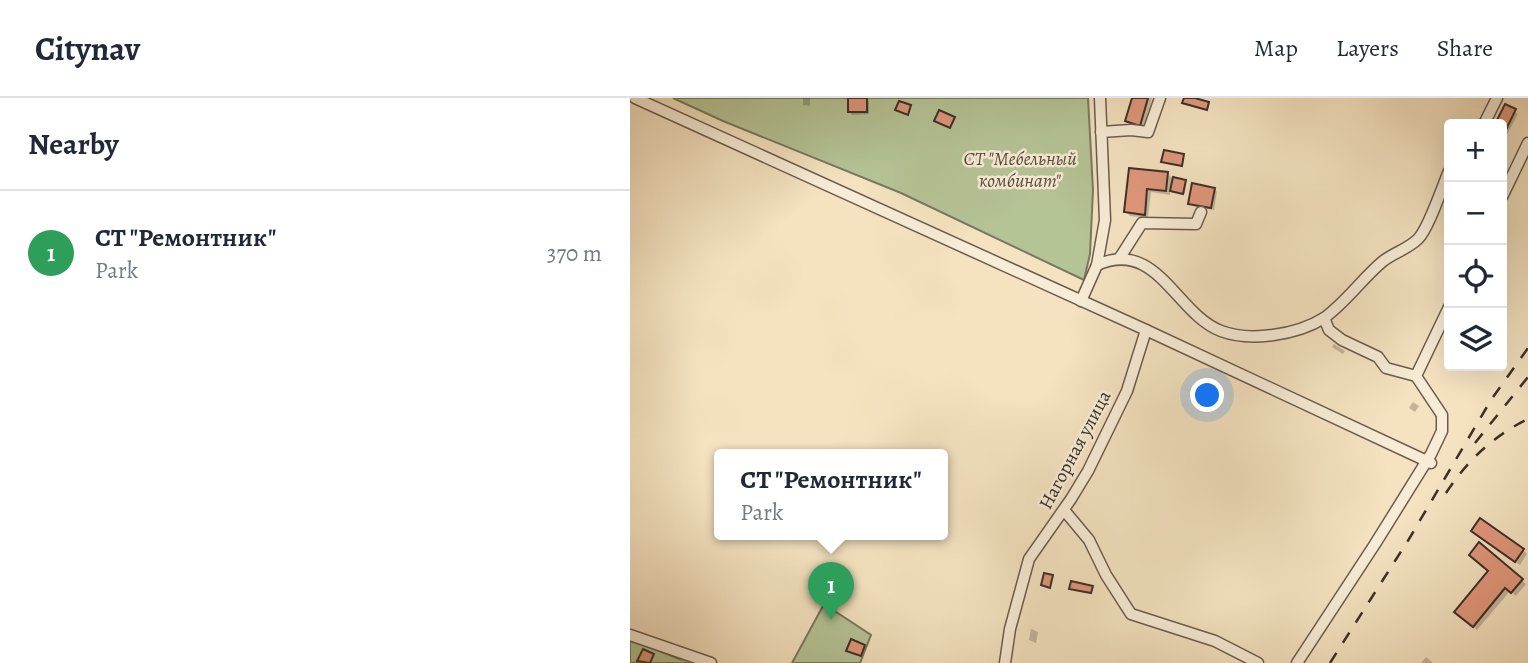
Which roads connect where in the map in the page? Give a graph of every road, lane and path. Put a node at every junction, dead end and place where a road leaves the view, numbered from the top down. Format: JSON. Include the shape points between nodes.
{"nodes":[{"id":1,"x":635,"y":98,"type":"edge"},
{"id":2,"x":1100,"y":98,"type":"edge"},
{"id":3,"x":1160,"y":98,"type":"edge"},
{"id":4,"x":1497,"y":98,"type":"edge"},
{"id":5,"x":1486,"y":119,"type":"edge"},
{"id":6,"x":1101,"y":132,"type":"junction"},
{"id":7,"x":1528,"y":142,"type":"edge"},
{"id":8,"x":1444,"y":182,"type":"edge"},
{"id":9,"x":1507,"y":186,"type":"edge"},
{"id":10,"x":1202,"y":212,"type":"dead end"},
{"id":11,"x":1119,"y":258,"type":"junction"},
{"id":12,"x":1097,"y":265,"type":"junction"},
{"id":13,"x":1081,"y":301,"type":"junction"},
{"id":14,"x":1449,"y":308,"type":"edge"},
{"id":15,"x":1324,"y":318,"type":"junction"},
{"id":16,"x":1146,"y":330,"type":"junction"},
{"id":17,"x":1416,"y":376,"type":"junction"},
{"id":18,"x":1428,"y":462,"type":"junction"},
{"id":19,"x":1064,"y":510,"type":"junction"},
{"id":20,"x":630,"y":635,"type":"edge"},
{"id":21,"x":677,"y":652,"type":"junction"},
{"id":22,"x":1252,"y":662,"type":"edge"},
{"id":23,"x":671,"y":663,"type":"edge"},
{"id":24,"x":711,"y":663,"type":"edge"},
{"id":25,"x":1005,"y":663,"type":"edge"},
{"id":26,"x":1297,"y":663,"type":"edge"}],
"edges":[{"from":1,"to":13,"type":"street"},
{"from":2,"to":6,"type":"street"},
{"from":3,"to":6,"type":"street","via":[[1148,132]]},
{"from":4,"to":5,"type":"street"},
{"from":6,"to":12,"type":"street","via":[[1105,220]]},
{"from":7,"to":9,"type":"street"},
{"from":8,"to":15,"type":"street","via":[[1418,239],[1384,261]]},
{"from":10,"to":11,"type":"street","via":[[1196,224],[1142,223]]},
{"from":11,"to":12,"type":"street"},
{"from":11,"to":15,"type":"street","via":[[1157,274],[1203,320],[1226,332],[1252,338]]},
{"from":12,"to":13,"type":"street"},
{"from":13,"to":16,"type":"street"},
{"from":14,"to":17,"type":"street"},
{"from":15,"to":17,"type":"street","via":[[1329,330],[1378,357],[1386,368]]},
{"from":16,"to":18,"type":"street"},
{"from":16,"to":19,"type":"street","name":"Нагорная улица","via":[[1127,391]]},
{"from":17,"to":18,"type":"street","via":[[1442,415],[1442,431]]},
{"from":18,"to":26,"type":"street"},
{"from":19,"to":22,"type":"street","via":[[1089,540],[1131,614],[1215,641]]},
{"from":19,"to":25,"type":"street","name":"Нагорная улица","via":[[1029,559]]},
{"from":20,"to":21,"type":"street"},
{"from":21,"to":23,"type":"street"},
{"from":21,"to":24,"type":"street"}]}
